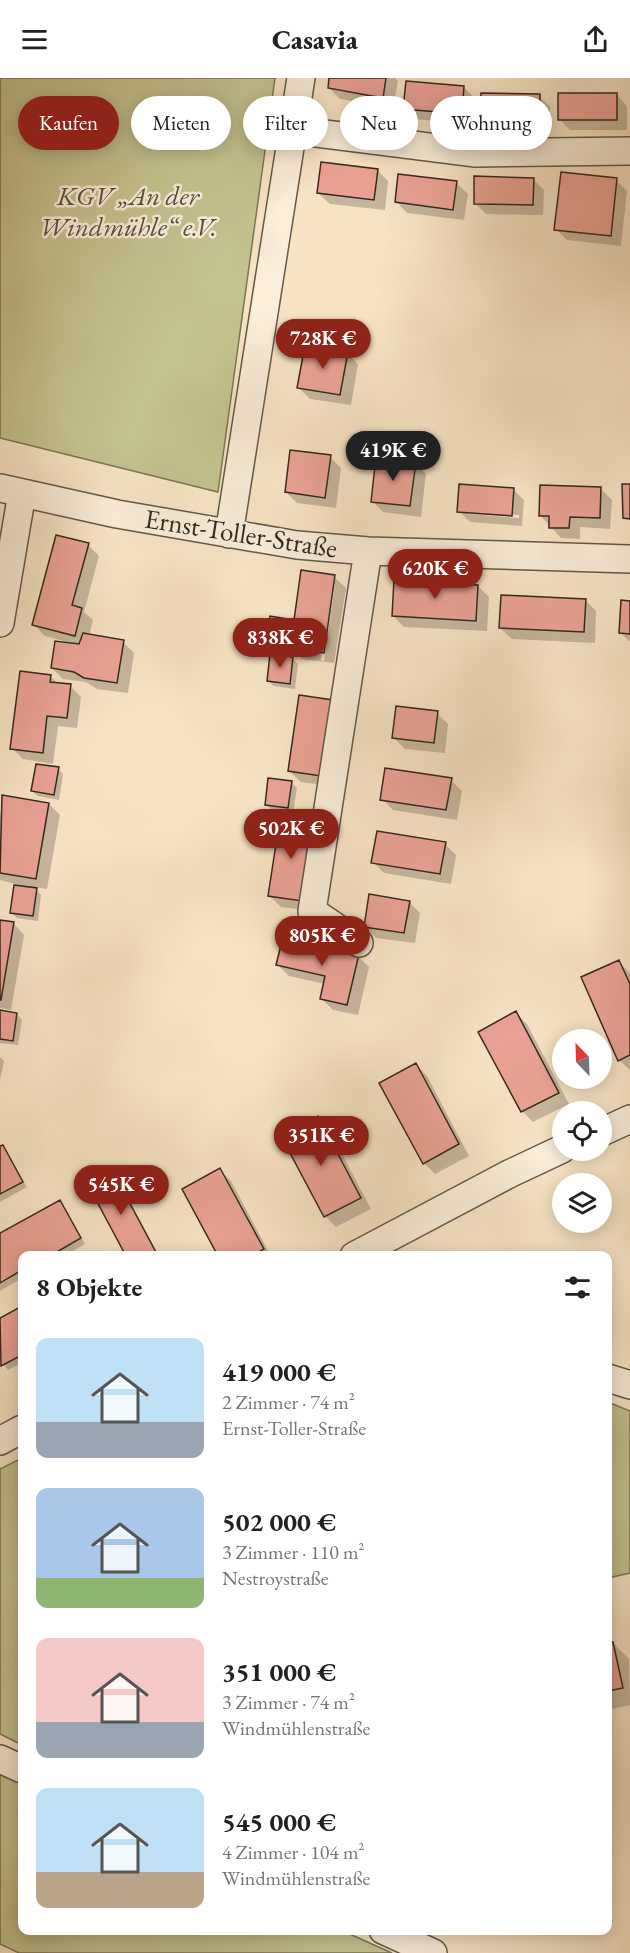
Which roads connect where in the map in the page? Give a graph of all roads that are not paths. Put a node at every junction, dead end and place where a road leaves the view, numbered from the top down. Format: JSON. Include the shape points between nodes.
{"nodes":[{"id":1,"x":301,"y":78,"type":"edge"},
{"id":2,"x":298,"y":96,"type":"edge"},
{"id":3,"x":328,"y":134,"type":"edge"},
{"id":4,"x":290,"y":150,"type":"edge"},
{"id":5,"x":630,"y":152,"type":"edge"},
{"id":6,"x":11,"y":490,"type":"edge"},
{"id":7,"x":229,"y":534,"type":"junction"},
{"id":8,"x":368,"y":551,"type":"junction"},
{"id":9,"x":630,"y":559,"type":"edge"},
{"id":10,"x":0,"y":623,"type":"edge"},
{"id":11,"x":359,"y":943,"type":"dead end"},
{"id":12,"x":630,"y":1119,"type":"edge"},
{"id":13,"x":612,"y":1127,"type":"edge"},
{"id":14,"x":552,"y":1154,"type":"edge"},
{"id":15,"x":363,"y":1251,"type":"edge"},
{"id":16,"x":612,"y":1379,"type":"edge"},
{"id":17,"x":630,"y":1384,"type":"edge"},
{"id":18,"x":18,"y":1432,"type":"edge"},
{"id":19,"x":0,"y":1441,"type":"edge"},
{"id":20,"x":0,"y":1759,"type":"edge"},
{"id":21,"x":18,"y":1767,"type":"edge"},
{"id":22,"x":394,"y":1935,"type":"edge"},
{"id":23,"x":432,"y":1953,"type":"edge"}],
"edges":[{"from":1,"to":2,"type":"street"},
{"from":3,"to":5,"type":"street","via":[[476,153]]},
{"from":4,"to":7,"type":"street"},
{"from":6,"to":7,"type":"street","name":"Ernst-Toller-Straße"},
{"from":6,"to":10,"type":"street"},
{"from":7,"to":8,"type":"street","name":"Ernst-Toller-Straße"},
{"from":8,"to":9,"type":"street","name":"Ernst-Toller-Straße"},
{"from":8,"to":11,"type":"street","via":[[312,911]]},
{"from":12,"to":13,"type":"street"},
{"from":14,"to":15,"type":"street"},
{"from":16,"to":17,"type":"street"},
{"from":18,"to":19,"type":"street"},
{"from":20,"to":21,"type":"street"},
{"from":22,"to":23,"type":"street"}]}
